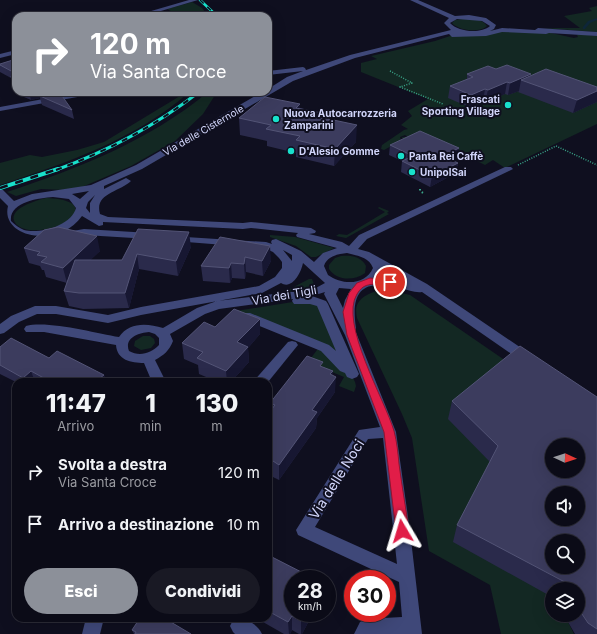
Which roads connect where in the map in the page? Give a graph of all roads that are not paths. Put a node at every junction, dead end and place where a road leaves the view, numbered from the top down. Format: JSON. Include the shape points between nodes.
{"nodes":[{"id":1,"x":195,"y":0,"type":"edge"},
{"id":2,"x":413,"y":0,"type":"edge"},
{"id":3,"x":152,"y":12,"type":"edge"},
{"id":4,"x":455,"y":18,"type":"junction"},
{"id":5,"x":493,"y":26,"type":"junction"},
{"id":6,"x":462,"y":30,"type":"junction"},
{"id":7,"x":546,"y":32,"type":"dead end"},
{"id":8,"x":597,"y":34,"type":"edge"},
{"id":9,"x":12,"y":53,"type":"edge"},
{"id":10,"x":0,"y":56,"type":"edge"},
{"id":11,"x":314,"y":68,"type":"junction"},
{"id":12,"x":272,"y":73,"type":"edge"},
{"id":13,"x":290,"y":87,"type":"dead end"},
{"id":14,"x":272,"y":91,"type":"edge"},
{"id":15,"x":282,"y":92,"type":"dead end"},
{"id":16,"x":73,"y":96,"type":"edge"},
{"id":17,"x":263,"y":96,"type":"edge"},
{"id":18,"x":268,"y":101,"type":"edge"},
{"id":19,"x":256,"y":108,"type":"edge"},
{"id":20,"x":0,"y":110,"type":"edge"},
{"id":21,"x":202,"y":140,"type":"dead end"},
{"id":22,"x":185,"y":150,"type":"dead end"},
{"id":23,"x":151,"y":168,"type":"junction"},
{"id":24,"x":508,"y":169,"type":"road end"},
{"id":25,"x":113,"y":179,"type":"junction"},
{"id":26,"x":0,"y":192,"type":"edge"},
{"id":27,"x":56,"y":194,"type":"junction"},
{"id":28,"x":13,"y":206,"type":"junction"},
{"id":29,"x":81,"y":208,"type":"junction"},
{"id":30,"x":0,"y":211,"type":"edge"},
{"id":31,"x":0,"y":224,"type":"edge"},
{"id":32,"x":119,"y":227,"type":"junction"},
{"id":33,"x":13,"y":229,"type":"junction"},
{"id":34,"x":25,"y":229,"type":"joint"},
{"id":35,"x":311,"y":231,"type":"dead end"},
{"id":36,"x":48,"y":232,"type":"junction"},
{"id":37,"x":197,"y":232,"type":"junction"},
{"id":38,"x":29,"y":242,"type":"edge"},
{"id":39,"x":350,"y":250,"type":"junction"},
{"id":40,"x":297,"y":253,"type":"junction"},
{"id":41,"x":376,"y":262,"type":"junction"},
{"id":42,"x":321,"y":273,"type":"junction"},
{"id":43,"x":334,"y":283,"type":"junction"},
{"id":44,"x":365,"y":283,"type":"junction"},
{"id":45,"x":440,"y":300,"type":"junction"},
{"id":46,"x":233,"y":303,"type":"junction"},
{"id":47,"x":30,"y":329,"type":"dead end"},
{"id":48,"x":0,"y":330,"type":"edge"},
{"id":49,"x":163,"y":333,"type":"junction"},
{"id":50,"x":351,"y":335,"type":"junction"},
{"id":51,"x":122,"y":342,"type":"junction"},
{"id":52,"x":292,"y":345,"type":"dead end"},
{"id":53,"x":148,"y":358,"type":"junction"},
{"id":54,"x":538,"y":366,"type":"edge"},
{"id":55,"x":352,"y":374,"type":"joint"},
{"id":56,"x":157,"y":378,"type":"edge"},
{"id":57,"x":263,"y":378,"type":"edge"},
{"id":58,"x":389,"y":432,"type":"junction"},
{"id":59,"x":407,"y":577,"type":"junction"},
{"id":60,"x":94,"y":622,"type":"edge"},
{"id":61,"x":412,"y":630,"type":"edge"},
{"id":62,"x":91,"y":634,"type":"edge"},
{"id":63,"x":363,"y":634,"type":"edge"}],
"edges":[{"from":1,"to":3,"type":"street"},
{"from":2,"to":4,"type":"street"},
{"from":4,"to":5,"type":"street","via":[[484,19]]},
{"from":4,"to":6,"type":"street","via":[[447,23]]},
{"from":5,"to":6,"type":"street","via":[[489,30],[479,32]]},
{"from":5,"to":8,"type":"street"},
{"from":6,"to":6,"type":"street","via":[[480,30],[487,26],[484,22],[474,19],[462,18],[452,23]]},
{"from":6,"to":11,"type":"street","name":"Via delle Cisternole"},
{"from":7,"to":13,"type":"street","via":[[502,30],[486,34],[456,34],[334,66]]},
{"from":9,"to":10,"type":"street"},
{"from":11,"to":12,"type":"street","name":"Via delle Cisternole"},
{"from":11,"to":14,"type":"street","name":"Via delle Cisternole"},
{"from":15,"to":18,"type":"street"},
{"from":16,"to":20,"type":"street"},
{"from":17,"to":23,"type":"street","name":"Via delle Cisternole"},
{"from":19,"to":21,"type":"street"},
{"from":22,"to":23,"type":"street"},
{"from":23,"to":25,"type":"street","name":"Via delle Cisternole"},
{"from":23,"to":35,"type":"street","via":[[96,199],[96,216],[126,222],[251,225]]},
{"from":24,"to":39,"type":"street","via":[[363,237]]},
{"from":25,"to":27,"type":"street","name":"Via delle Cisternole","via":[[78,191]]},
{"from":25,"to":29,"type":"street","name":"Via delle Cisternole","via":[[91,194]]},
{"from":26,"to":28,"type":"street"},
{"from":27,"to":28,"type":"street","name":"Via delle Cisternole","via":[[26,199]]},
{"from":27,"to":29,"type":"street","via":[[74,198]]},
{"from":28,"to":30,"type":"street"},
{"from":28,"to":33,"type":"street","via":[[5,219]]},
{"from":29,"to":32,"type":"street","via":[[90,219]]},
{"from":29,"to":36,"type":"street","name":"Via delle Cisternole","via":[[77,217],[69,224]]},
{"from":31,"to":33,"type":"street"},
{"from":32,"to":36,"type":"street","via":[[88,226]]},
{"from":32,"to":37,"type":"street"},
{"from":33,"to":36,"type":"street","via":[[20,232]]},
{"from":34,"to":34,"type":"street","via":[[56,227],[71,218],[74,207],[71,203],[56,198],[28,203],[16,212],[14,217],[14,222]]},
{"from":37,"to":39,"type":"street","via":[[274,231],[320,238]]},
{"from":37,"to":40,"type":"street","via":[[255,237],[274,242]]},
{"from":38,"to":48,"type":"street","via":[[80,232],[266,245],[284,255],[287,271],[274,285],[262,289],[108,319],[56,310],[35,310],[15,319]]},
{"from":39,"to":41,"type":"street","via":[[369,255]]},
{"from":39,"to":42,"type":"street","via":[[338,251],[324,257],[320,262]]},
{"from":40,"to":42,"type":"street"},
{"from":40,"to":46,"type":"street","name":"Via dei Tigli","via":[[295,274],[289,280],[263,294]]},
{"from":41,"to":44,"type":"street","via":[[379,268],[377,275]]},
{"from":41,"to":45,"type":"street","via":[[423,287]]},
{"from":42,"to":43,"type":"street","via":[[324,278]]},
{"from":43,"to":44,"type":"street","via":[[350,286]]},
{"from":43,"to":46,"type":"street","name":"Via dei Tigli","via":[[317,292]]},
{"from":43,"to":50,"type":"street","via":[[330,294]]},
{"from":44,"to":45,"type":"street","via":[[404,285]]},
{"from":44,"to":50,"type":"street","via":[[352,294],[348,312]]},
{"from":45,"to":54,"type":"street"},
{"from":46,"to":49,"type":"street","name":"Via dei Tigli","via":[[201,311]]},
{"from":47,"to":51,"type":"street","via":[[44,328]]},
{"from":49,"to":51,"type":"street","via":[[157,329],[140,329],[125,336]]},
{"from":49,"to":53,"type":"street","via":[[166,344],[163,350]]},
{"from":50,"to":58,"type":"street"},
{"from":51,"to":53,"type":"street","via":[[121,348],[130,358]]},
{"from":52,"to":57,"type":"street"},
{"from":53,"to":56,"type":"street"},
{"from":55,"to":55,"type":"street","via":[[323,308],[317,302],[305,300],[236,312],[324,348]]},
{"from":58,"to":59,"type":"street"},
{"from":58,"to":59,"type":"street","name":"Via delle Noci","via":[[364,434],[304,530]]},
{"from":59,"to":61,"type":"street"},
{"from":60,"to":62,"type":"street"},
{"from":61,"to":63,"type":"street","via":[[366,628]]}]}
